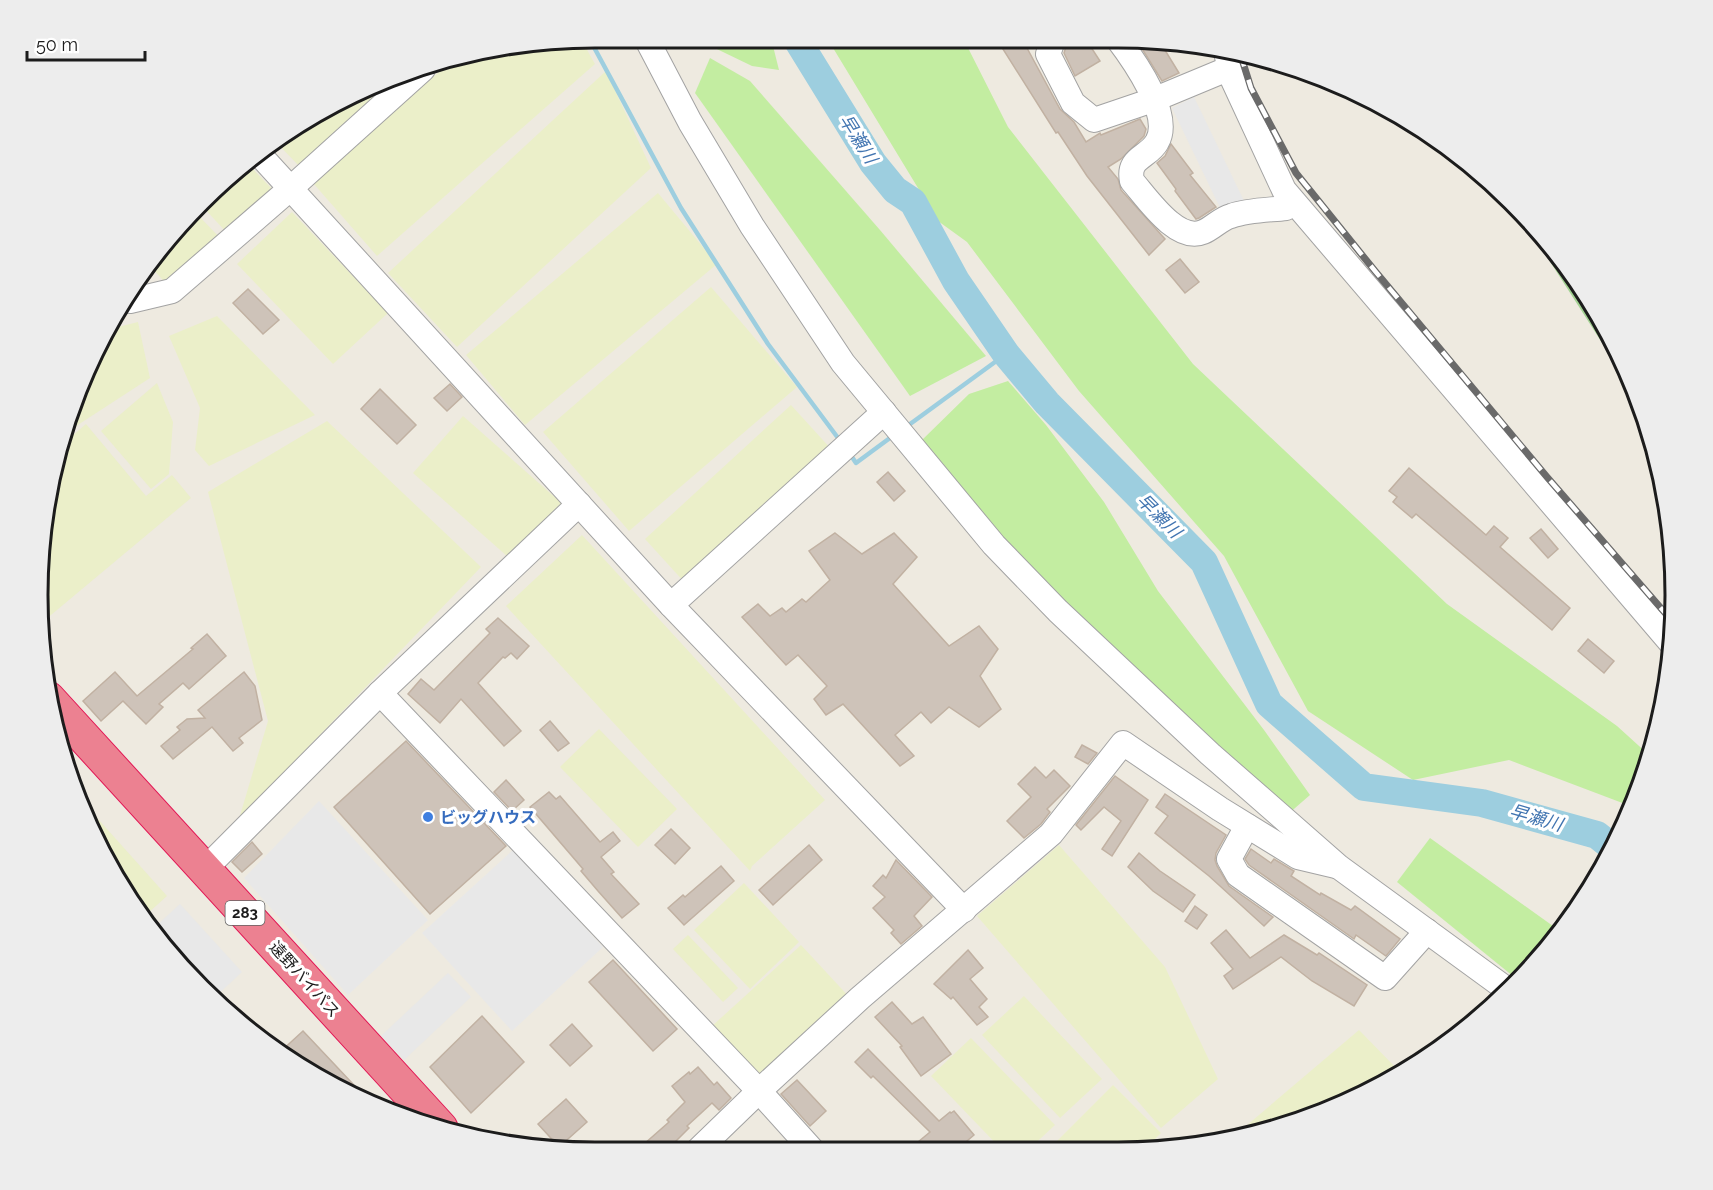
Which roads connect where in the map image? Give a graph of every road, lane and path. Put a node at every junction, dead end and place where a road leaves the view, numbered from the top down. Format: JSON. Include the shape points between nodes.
{"nodes":[{"id":1,"x":651,"y":48,"type":"edge"},
{"id":2,"x":1050,"y":48,"type":"edge"},
{"id":3,"x":1125,"y":48,"type":"edge"},
{"id":4,"x":1225,"y":59,"type":"edge"},
{"id":5,"x":1227,"y":60,"type":"edge"},
{"id":6,"x":410,"y":80,"type":"edge"},
{"id":7,"x":1154,"y":99,"type":"junction"},
{"id":8,"x":264,"y":159,"type":"edge"},
{"id":9,"x":291,"y":188,"type":"junction"},
{"id":10,"x":1286,"y":208,"type":"dead end"},
{"id":11,"x":135,"y":300,"type":"edge"},
{"id":12,"x":884,"y":412,"type":"junction"},
{"id":13,"x":579,"y":504,"type":"junction"},
{"id":14,"x":671,"y":605,"type":"junction"},
{"id":15,"x":1664,"y":634,"type":"edge"},
{"id":16,"x":380,"y":693,"type":"junction"},
{"id":17,"x":61,"y":713,"type":"edge"},
{"id":18,"x":71,"y":750,"type":"edge"},
{"id":19,"x":1247,"y":825,"type":"junction"},
{"id":20,"x":1339,"y":867,"type":"junction"},
{"id":21,"x":205,"y":869,"type":"junction"},
{"id":22,"x":964,"y":910,"type":"junction"},
{"id":23,"x":1426,"y":931,"type":"junction"},
{"id":24,"x":1501,"y":985,"type":"edge"},
{"id":25,"x":759,"y":1090,"type":"junction"},
{"id":26,"x":393,"y":1103,"type":"edge"},
{"id":27,"x":430,"y":1116,"type":"edge"},
{"id":28,"x":706,"y":1142,"type":"edge"},
{"id":29,"x":805,"y":1142,"type":"edge"}],
"edges":[{"from":1,"to":12,"type":"street","via":[[752,226],[843,363]]},
{"from":2,"to":7,"type":"street","via":[[1048,54],[1073,103],[1094,120]]},
{"from":3,"to":7,"type":"street"},
{"from":4,"to":7,"type":"street"},
{"from":5,"to":15,"type":"street","via":[[1232,78],[1284,190]]},
{"from":6,"to":9,"type":"street"},
{"from":7,"to":10,"type":"street","via":[[1161,133],[1157,143],[1130,171],[1132,181],[1174,228],[1191,235],[1204,232],[1231,215]]},
{"from":8,"to":9,"type":"street"},
{"from":9,"to":11,"type":"street","via":[[172,291]]},
{"from":9,"to":13,"type":"street"},
{"from":12,"to":14,"type":"street"},
{"from":12,"to":20,"type":"street","via":[[994,545],[1058,611],[1210,754]]},
{"from":13,"to":14,"type":"street"},
{"from":13,"to":16,"type":"street"},
{"from":14,"to":22,"type":"street"},
{"from":16,"to":21,"type":"street"},
{"from":16,"to":25,"type":"street"},
{"from":17,"to":21,"type":"highway","name":"遠野バイパス","number":"283"},
{"from":18,"to":26,"type":"highway","name":"遠野バイパス","number":"283"},
{"from":19,"to":20,"type":"street","via":[[1298,857]]},
{"from":19,"to":22,"type":"street","via":[[1123,743],[1051,834]]},
{"from":19,"to":23,"type":"street","via":[[1229,859],[1238,875],[1386,978]]},
{"from":20,"to":23,"type":"street"},
{"from":21,"to":27,"type":"highway","name":"遠野バイパス","number":"283"},
{"from":22,"to":25,"type":"street"},
{"from":23,"to":24,"type":"street"},
{"from":25,"to":28,"type":"street"},
{"from":25,"to":29,"type":"street"}]}
